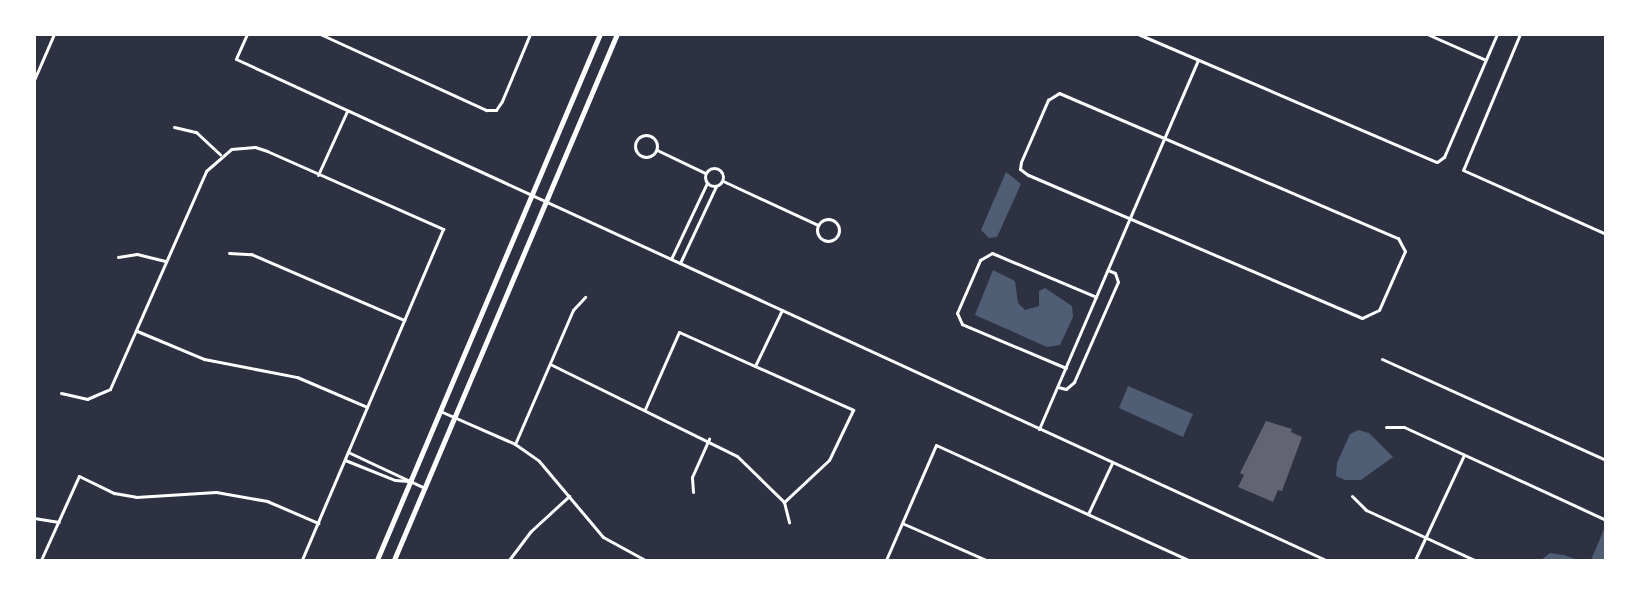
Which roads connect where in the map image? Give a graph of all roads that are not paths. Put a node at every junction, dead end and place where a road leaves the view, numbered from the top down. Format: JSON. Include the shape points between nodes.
{"nodes":[{"id":1,"x":54,"y":34,"type":"edge"},
{"id":2,"x":247,"y":34,"type":"edge"},
{"id":3,"x":320,"y":34,"type":"edge"},
{"id":4,"x":530,"y":34,"type":"edge"},
{"id":5,"x":600,"y":34,"type":"edge"},
{"id":6,"x":617,"y":34,"type":"edge"},
{"id":7,"x":1138,"y":34,"type":"edge"},
{"id":8,"x":1427,"y":34,"type":"edge"},
{"id":9,"x":1497,"y":34,"type":"edge"},
{"id":10,"x":1521,"y":34,"type":"edge"},
{"id":11,"x":1198,"y":60,"type":"junction"},
{"id":12,"x":1486,"y":60,"type":"junction"},
{"id":13,"x":34,"y":80,"type":"edge"},
{"id":14,"x":347,"y":111,"type":"junction"},
{"id":15,"x":174,"y":127,"type":"dead end"},
{"id":16,"x":1165,"y":138,"type":"junction"},
{"id":17,"x":657,"y":150,"type":"junction"},
{"id":18,"x":220,"y":154,"type":"junction"},
{"id":19,"x":705,"y":173,"type":"junction"},
{"id":20,"x":318,"y":175,"type":"junction"},
{"id":21,"x":723,"y":181,"type":"junction"},
{"id":22,"x":706,"y":183,"type":"junction"},
{"id":23,"x":716,"y":186,"type":"junction"},
{"id":24,"x":532,"y":195,"type":"junction"},
{"id":25,"x":546,"y":201,"type":"junction"},
{"id":26,"x":1130,"y":219,"type":"junction"},
{"id":27,"x":818,"y":225,"type":"junction"},
{"id":28,"x":1605,"y":234,"type":"edge"},
{"id":29,"x":229,"y":253,"type":"dead end"},
{"id":30,"x":118,"y":257,"type":"dead end"},
{"id":31,"x":672,"y":259,"type":"junction"},
{"id":32,"x":165,"y":261,"type":"junction"},
{"id":33,"x":680,"y":263,"type":"junction"},
{"id":34,"x":1108,"y":270,"type":"junction"},
{"id":35,"x":585,"y":297,"type":"dead end"},
{"id":36,"x":1096,"y":297,"type":"junction"},
{"id":37,"x":782,"y":310,"type":"junction"},
{"id":38,"x":404,"y":320,"type":"junction"},
{"id":39,"x":137,"y":331,"type":"junction"},
{"id":40,"x":1382,"y":359,"type":"dead end"},
{"id":41,"x":550,"y":364,"type":"junction"},
{"id":42,"x":755,"y":366,"type":"junction"},
{"id":43,"x":1066,"y":368,"type":"junction"},
{"id":44,"x":1058,"y":387,"type":"junction"},
{"id":45,"x":61,"y":393,"type":"dead end"},
{"id":46,"x":367,"y":407,"type":"junction"},
{"id":47,"x":645,"y":409,"type":"junction"},
{"id":48,"x":440,"y":411,"type":"junction"},
{"id":49,"x":455,"y":417,"type":"junction"},
{"id":50,"x":1386,"y":428,"type":"dead end"},
{"id":51,"x":1039,"y":429,"type":"junction"},
{"id":52,"x":709,"y":439,"type":"junction"},
{"id":53,"x":514,"y":444,"type":"junction"},
{"id":54,"x":348,"y":452,"type":"junction"},
{"id":55,"x":1464,"y":455,"type":"junction"},
{"id":56,"x":345,"y":460,"type":"junction"},
{"id":57,"x":1605,"y":460,"type":"edge"},
{"id":58,"x":1112,"y":463,"type":"junction"},
{"id":59,"x":410,"y":482,"type":"junction"},
{"id":60,"x":425,"y":488,"type":"junction"},
{"id":61,"x":693,"y":492,"type":"dead end"},
{"id":62,"x":569,"y":496,"type":"junction"},
{"id":63,"x":1352,"y":496,"type":"dead end"},
{"id":64,"x":784,"y":502,"type":"junction"},
{"id":65,"x":1088,"y":514,"type":"junction"},
{"id":66,"x":34,"y":518,"type":"edge"},
{"id":67,"x":1605,"y":520,"type":"edge"},
{"id":68,"x":59,"y":522,"type":"junction"},
{"id":69,"x":789,"y":522,"type":"dead end"},
{"id":70,"x":318,"y":523,"type":"junction"},
{"id":71,"x":902,"y":523,"type":"junction"},
{"id":72,"x":1425,"y":539,"type":"junction"},
{"id":73,"x":41,"y":561,"type":"edge"},
{"id":74,"x":302,"y":561,"type":"edge"},
{"id":75,"x":377,"y":561,"type":"edge"},
{"id":76,"x":394,"y":561,"type":"edge"},
{"id":77,"x":509,"y":561,"type":"edge"},
{"id":78,"x":645,"y":561,"type":"edge"},
{"id":79,"x":886,"y":561,"type":"edge"},
{"id":80,"x":986,"y":561,"type":"edge"},
{"id":81,"x":1188,"y":561,"type":"edge"},
{"id":82,"x":1326,"y":561,"type":"edge"},
{"id":83,"x":1415,"y":561,"type":"edge"},
{"id":84,"x":1474,"y":561,"type":"edge"}],
"edges":[{"from":1,"to":13,"type":"street"},
{"from":2,"to":14,"type":"street","via":[[236,59]]},
{"from":3,"to":4,"type":"street","via":[[486,110],[496,110]]},
{"from":5,"to":24,"type":"main road"},
{"from":6,"to":25,"type":"main road"},
{"from":7,"to":11,"type":"street"},
{"from":8,"to":12,"type":"street"},
{"from":9,"to":12,"type":"street"},
{"from":10,"to":28,"type":"street","via":[[1462,170]]},
{"from":11,"to":12,"type":"street","via":[[1437,162],[1444,157]]},
{"from":11,"to":16,"type":"street"},
{"from":14,"to":20,"type":"street"},
{"from":14,"to":24,"type":"street"},
{"from":15,"to":18,"type":"street","via":[[196,132]]},
{"from":16,"to":26,"type":"street"},
{"from":16,"to":26,"type":"street","via":[[1059,93],[1048,100],[1020,169]]},
{"from":16,"to":26,"type":"street","via":[[1398,238],[1405,244],[1375,315],[1362,318]]},
{"from":17,"to":17,"type":"street","via":[[651,135],[636,141],[635,148],[642,156],[649,157]]},
{"from":17,"to":19,"type":"street"},
{"from":18,"to":20,"type":"street","via":[[255,147]]},
{"from":18,"to":32,"type":"street","via":[[206,171]]},
{"from":19,"to":21,"type":"street","via":[[718,168]]},
{"from":19,"to":22,"type":"street"},
{"from":20,"to":38,"type":"street","via":[[443,229]]},
{"from":21,"to":23,"type":"street"},
{"from":21,"to":27,"type":"street"},
{"from":22,"to":23,"type":"street"},
{"from":22,"to":31,"type":"street"},
{"from":23,"to":33,"type":"street"},
{"from":24,"to":25,"type":"street"},
{"from":24,"to":48,"type":"main road"},
{"from":25,"to":31,"type":"street"},
{"from":25,"to":49,"type":"main road"},
{"from":26,"to":34,"type":"street"},
{"from":27,"to":27,"type":"street","via":[[818,235],[824,240],[837,236],[839,229],[834,220],[823,219]]},
{"from":29,"to":38,"type":"street","via":[[251,254]]},
{"from":30,"to":32,"type":"street","via":[[137,254]]},
{"from":31,"to":33,"type":"street"},
{"from":32,"to":39,"type":"street"},
{"from":33,"to":37,"type":"street"},
{"from":34,"to":36,"type":"street"},
{"from":34,"to":44,"type":"street","via":[[1116,273],[1118,282],[1074,382],[1066,389]]},
{"from":35,"to":41,"type":"street","via":[[573,310]]},
{"from":36,"to":43,"type":"street"},
{"from":36,"to":43,"type":"street","via":[[992,253],[980,260],[957,319]]},
{"from":37,"to":42,"type":"street"},
{"from":37,"to":51,"type":"street"},
{"from":38,"to":46,"type":"street"},
{"from":39,"to":45,"type":"street","via":[[110,389],[87,399]]},
{"from":39,"to":46,"type":"street","via":[[204,359],[297,376]]},
{"from":40,"to":57,"type":"street"},
{"from":41,"to":47,"type":"street"},
{"from":41,"to":53,"type":"street"},
{"from":42,"to":47,"type":"street","via":[[679,332]]},
{"from":42,"to":64,"type":"street","via":[[853,410],[829,460]]},
{"from":43,"to":44,"type":"street"},
{"from":44,"to":51,"type":"street"},
{"from":46,"to":54,"type":"street"},
{"from":47,"to":52,"type":"street"},
{"from":48,"to":49,"type":"street"},
{"from":48,"to":59,"type":"main road"},
{"from":49,"to":53,"type":"street"},
{"from":49,"to":60,"type":"main road"},
{"from":50,"to":55,"type":"street","via":[[1404,428]]},
{"from":51,"to":58,"type":"street"},
{"from":52,"to":61,"type":"street","via":[[692,477]]},
{"from":52,"to":64,"type":"street","via":[[764,477]]},
{"from":53,"to":62,"type":"street","via":[[539,461]]},
{"from":54,"to":56,"type":"street"},
{"from":54,"to":59,"type":"street"},
{"from":55,"to":67,"type":"street"},
{"from":55,"to":72,"type":"street"},
{"from":56,"to":59,"type":"street"},
{"from":56,"to":70,"type":"street"},
{"from":58,"to":65,"type":"street"},
{"from":58,"to":82,"type":"street"},
{"from":59,"to":60,"type":"street"},
{"from":59,"to":75,"type":"main road"},
{"from":60,"to":76,"type":"main road"},
{"from":62,"to":77,"type":"street","via":[[531,531]]},
{"from":62,"to":78,"type":"street","via":[[603,537]]},
{"from":63,"to":72,"type":"street","via":[[1366,510]]},
{"from":64,"to":69,"type":"street"},
{"from":65,"to":71,"type":"street","via":[[936,445]]},
{"from":65,"to":81,"type":"street"},
{"from":66,"to":68,"type":"street"},
{"from":68,"to":70,"type":"street","via":[[79,476],[114,493],[136,497],[216,492],[267,501]]},
{"from":68,"to":73,"type":"street"},
{"from":70,"to":74,"type":"street"},
{"from":71,"to":79,"type":"street"},
{"from":71,"to":80,"type":"street"},
{"from":72,"to":83,"type":"street"},
{"from":72,"to":84,"type":"street"}]}
